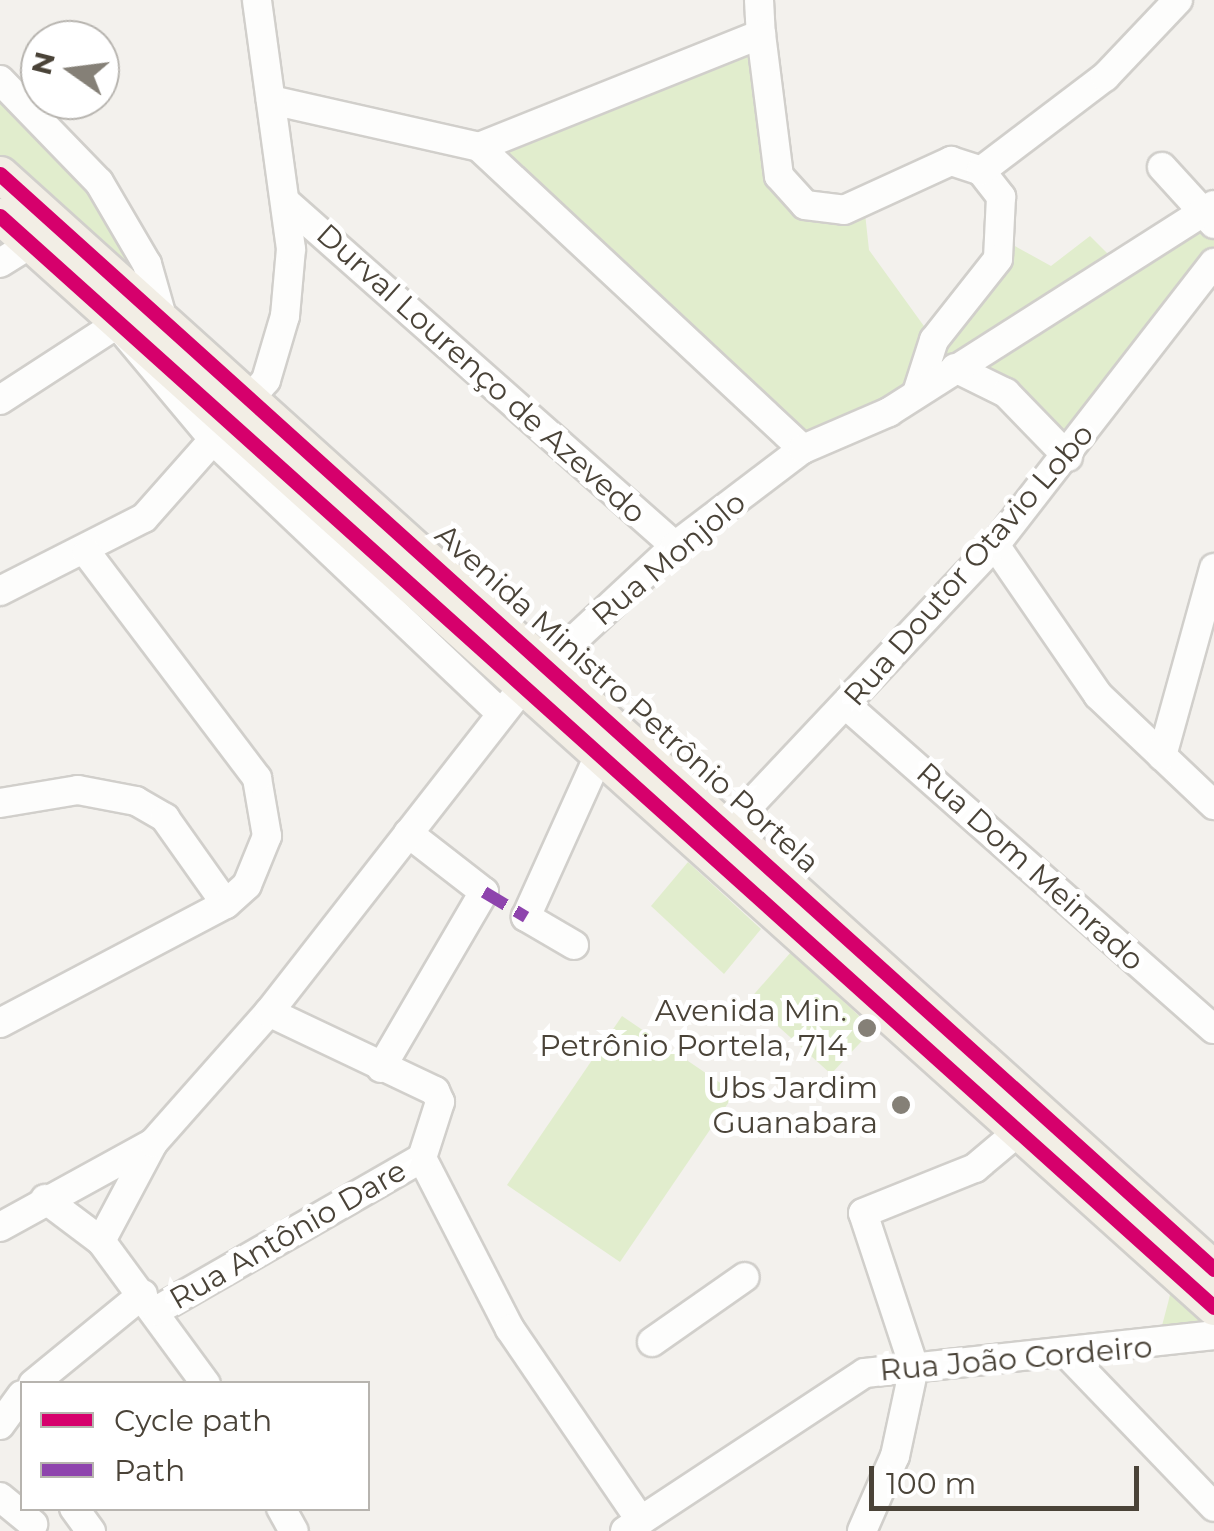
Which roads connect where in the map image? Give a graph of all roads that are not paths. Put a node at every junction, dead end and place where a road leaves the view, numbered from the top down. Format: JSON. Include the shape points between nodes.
{"nodes":[{"id":1,"x":257,"y":0,"type":"edge"},
{"id":2,"x":759,"y":0,"type":"edge"},
{"id":3,"x":1178,"y":0,"type":"edge"},
{"id":4,"x":761,"y":34,"type":"junction"},
{"id":5,"x":0,"y":80,"type":"edge"},
{"id":6,"x":270,"y":100,"type":"junction"},
{"id":7,"x":480,"y":148,"type":"junction"},
{"id":8,"x":1162,"y":166,"type":"dead end"},
{"id":9,"x":981,"y":171,"type":"junction"},
{"id":10,"x":0,"y":174,"type":"edge"},
{"id":11,"x":287,"y":202,"type":"junction"},
{"id":12,"x":1210,"y":214,"type":"edge"},
{"id":13,"x":0,"y":216,"type":"edge"},
{"id":14,"x":30,"y":244,"type":"junction"},
{"id":15,"x":0,"y":263,"type":"edge"},
{"id":16,"x":1214,"y":263,"type":"edge"},
{"id":17,"x":163,"y":320,"type":"junction"},
{"id":18,"x":117,"y":324,"type":"junction"},
{"id":19,"x":956,"y":368,"type":"junction"},
{"id":20,"x":917,"y":393,"type":"junction"},
{"id":21,"x":0,"y":400,"type":"edge"},
{"id":22,"x":233,"y":424,"type":"junction"},
{"id":23,"x":804,"y":449,"type":"junction"},
{"id":24,"x":1068,"y":457,"type":"junction"},
{"id":25,"x":995,"y":545,"type":"junction"},
{"id":26,"x":675,"y":546,"type":"junction"},
{"id":27,"x":86,"y":552,"type":"junction"},
{"id":28,"x":1210,"y":587,"type":"edge"},
{"id":29,"x":0,"y":591,"type":"edge"},
{"id":30,"x":523,"y":689,"type":"junction"},
{"id":31,"x":846,"y":705,"type":"junction"},
{"id":32,"x":606,"y":741,"type":"junction"},
{"id":33,"x":1162,"y":756,"type":"junction"},
{"id":34,"x":0,"y":802,"type":"edge"},
{"id":35,"x":1214,"y":805,"type":"edge"},
{"id":36,"x":408,"y":833,"type":"junction"},
{"id":37,"x":718,"y":840,"type":"junction"},
{"id":38,"x":226,"y":904,"type":"junction"},
{"id":39,"x":574,"y":944,"type":"dead end"},
{"id":40,"x":269,"y":1012,"type":"junction"},
{"id":41,"x":0,"y":1024,"type":"edge"},
{"id":42,"x":1214,"y":1029,"type":"edge"},
{"id":43,"x":381,"y":1068,"type":"junction"},
{"id":44,"x":1019,"y":1131,"type":"junction"},
{"id":45,"x":153,"y":1143,"type":"junction"},
{"id":46,"x":422,"y":1158,"type":"junction"},
{"id":47,"x":45,"y":1200,"type":"junction"},
{"id":48,"x":0,"y":1227,"type":"edge"},
{"id":49,"x":101,"y":1242,"type":"junction"},
{"id":50,"x":1214,"y":1268,"type":"edge"},
{"id":51,"x":745,"y":1278,"type":"dead end"},
{"id":52,"x":150,"y":1303,"type":"junction"},
{"id":53,"x":1214,"y":1307,"type":"edge"},
{"id":54,"x":1214,"y":1335,"type":"edge"},
{"id":55,"x":652,"y":1342,"type":"dead end"},
{"id":56,"x":1068,"y":1354,"type":"junction"},
{"id":57,"x":914,"y":1367,"type":"junction"},
{"id":58,"x":36,"y":1381,"type":"edge"},
{"id":59,"x":198,"y":1381,"type":"edge"},
{"id":60,"x":20,"y":1398,"type":"edge"},
{"id":61,"x":0,"y":1424,"type":"edge"},
{"id":62,"x":1214,"y":1507,"type":"edge"},
{"id":63,"x":76,"y":1511,"type":"edge"},
{"id":64,"x":633,"y":1526,"type":"edge"},
{"id":65,"x":92,"y":1531,"type":"edge"},
{"id":66,"x":862,"y":1531,"type":"edge"}],
"edges":[{"from":1,"to":6,"type":"street"},
{"from":2,"to":4,"type":"street"},
{"from":3,"to":9,"type":"street","via":[[1105,76]]},
{"from":4,"to":7,"type":"street"},
{"from":4,"to":9,"type":"street","via":[[780,176],[805,205],[854,207],[932,164]]},
{"from":5,"to":17,"type":"street","via":[[99,182],[147,264]]},
{"from":6,"to":7,"type":"street"},
{"from":6,"to":11,"type":"street"},
{"from":7,"to":23,"type":"street"},
{"from":8,"to":12,"type":"street"},
{"from":9,"to":20,"type":"street","via":[[1001,197],[1004,240],[987,278],[934,340]]},
{"from":10,"to":17,"type":"main road","name":"Avenida Ministro Petrônio Portela"},
{"from":11,"to":22,"type":"street","via":[[285,316]]},
{"from":11,"to":26,"type":"street","name":"Durval Lourenço de Azevedo"},
{"from":12,"to":19,"type":"street","name":"Rua Monjolo"},
{"from":13,"to":14,"type":"main road","name":"Avenida Ministro Petrônio Portela"},
{"from":14,"to":15,"type":"street"},
{"from":14,"to":18,"type":"main road","name":"Avenida Ministro Petrônio Portela"},
{"from":16,"to":24,"type":"street","name":"Rua Doutor Otavio Lobo"},
{"from":17,"to":22,"type":"main road","name":"Avenida Ministro Petrônio Portela"},
{"from":18,"to":21,"type":"street"},
{"from":18,"to":22,"type":"main road","name":"Avenida Ministro Petrônio Portela"},
{"from":19,"to":20,"type":"street","name":"Rua Monjolo"},
{"from":19,"to":24,"type":"street","via":[[1006,393]]},
{"from":20,"to":23,"type":"street","name":"Rua Monjolo"},
{"from":22,"to":27,"type":"street","via":[[144,518]]},
{"from":22,"to":30,"type":"main road","name":"Avenida Ministro Petrônio Portela"},
{"from":23,"to":26,"type":"street","name":"Rua Monjolo"},
{"from":24,"to":25,"type":"street","name":"Rua Doutor Otavio Lobo"},
{"from":25,"to":31,"type":"street","name":"Rua Doutor Otavio Lobo"},
{"from":25,"to":33,"type":"street","via":[[1049,634]]},
{"from":26,"to":30,"type":"street","name":"Rua Monjolo"},
{"from":27,"to":29,"type":"street"},
{"from":27,"to":38,"type":"street","via":[[257,778],[267,836],[247,886]]},
{"from":28,"to":33,"type":"street"},
{"from":30,"to":32,"type":"main road","name":"Avenida Ministro Petrônio Portela"},
{"from":30,"to":36,"type":"street","name":"Rua Monjolo"},
{"from":31,"to":37,"type":"street","name":"Rua Doutor Otavio Lobo"},
{"from":31,"to":42,"type":"street","name":"Rua Dom Meinrado"},
{"from":32,"to":37,"type":"main road","name":"Avenida Ministro Petrônio Portela"},
{"from":32,"to":39,"type":"street","via":[[526,917]]},
{"from":33,"to":35,"type":"street"},
{"from":34,"to":38,"type":"street","via":[[78,790],[136,801],[165,818]]},
{"from":36,"to":40,"type":"street","name":"Rua Monjolo"},
{"from":36,"to":43,"type":"street","via":[[484,892]]},
{"from":37,"to":44,"type":"main road","name":"Avenida Ministro Petrônio Portela"},
{"from":37,"to":50,"type":"main road","name":"Avenida Ministro Petrônio Portela"},
{"from":38,"to":41,"type":"street"},
{"from":40,"to":43,"type":"street"},
{"from":40,"to":45,"type":"street","name":"Rua Monjolo"},
{"from":43,"to":46,"type":"street","name":"Rua Antônio Dare","via":[[435,1090],[440,1102]]},
{"from":44,"to":53,"type":"main road","name":"Avenida Ministro Petrônio Portela"},
{"from":44,"to":57,"type":"street","via":[[976,1168],[868,1206],[863,1222]]},
{"from":45,"to":47,"type":"street"},
{"from":45,"to":49,"type":"street","name":"Rua Monjolo"},
{"from":46,"to":52,"type":"street","name":"Rua Antônio Dare"},
{"from":46,"to":64,"type":"street","via":[[510,1329]]},
{"from":47,"to":48,"type":"street"},
{"from":47,"to":49,"type":"street"},
{"from":49,"to":52,"type":"street"},
{"from":51,"to":55,"type":"street"},
{"from":52,"to":58,"type":"street","name":"Rua Antônio Dare"},
{"from":52,"to":59,"type":"street"},
{"from":54,"to":56,"type":"street","name":"Rua João Cordeiro"},
{"from":56,"to":57,"type":"street","name":"Rua João Cordeiro"},
{"from":56,"to":62,"type":"street"},
{"from":57,"to":64,"type":"street","name":"Rua João Cordeiro","via":[[827,1390]]},
{"from":57,"to":66,"type":"street","via":[[896,1456]]},
{"from":60,"to":61,"type":"street"},
{"from":63,"to":65,"type":"street"}]}
